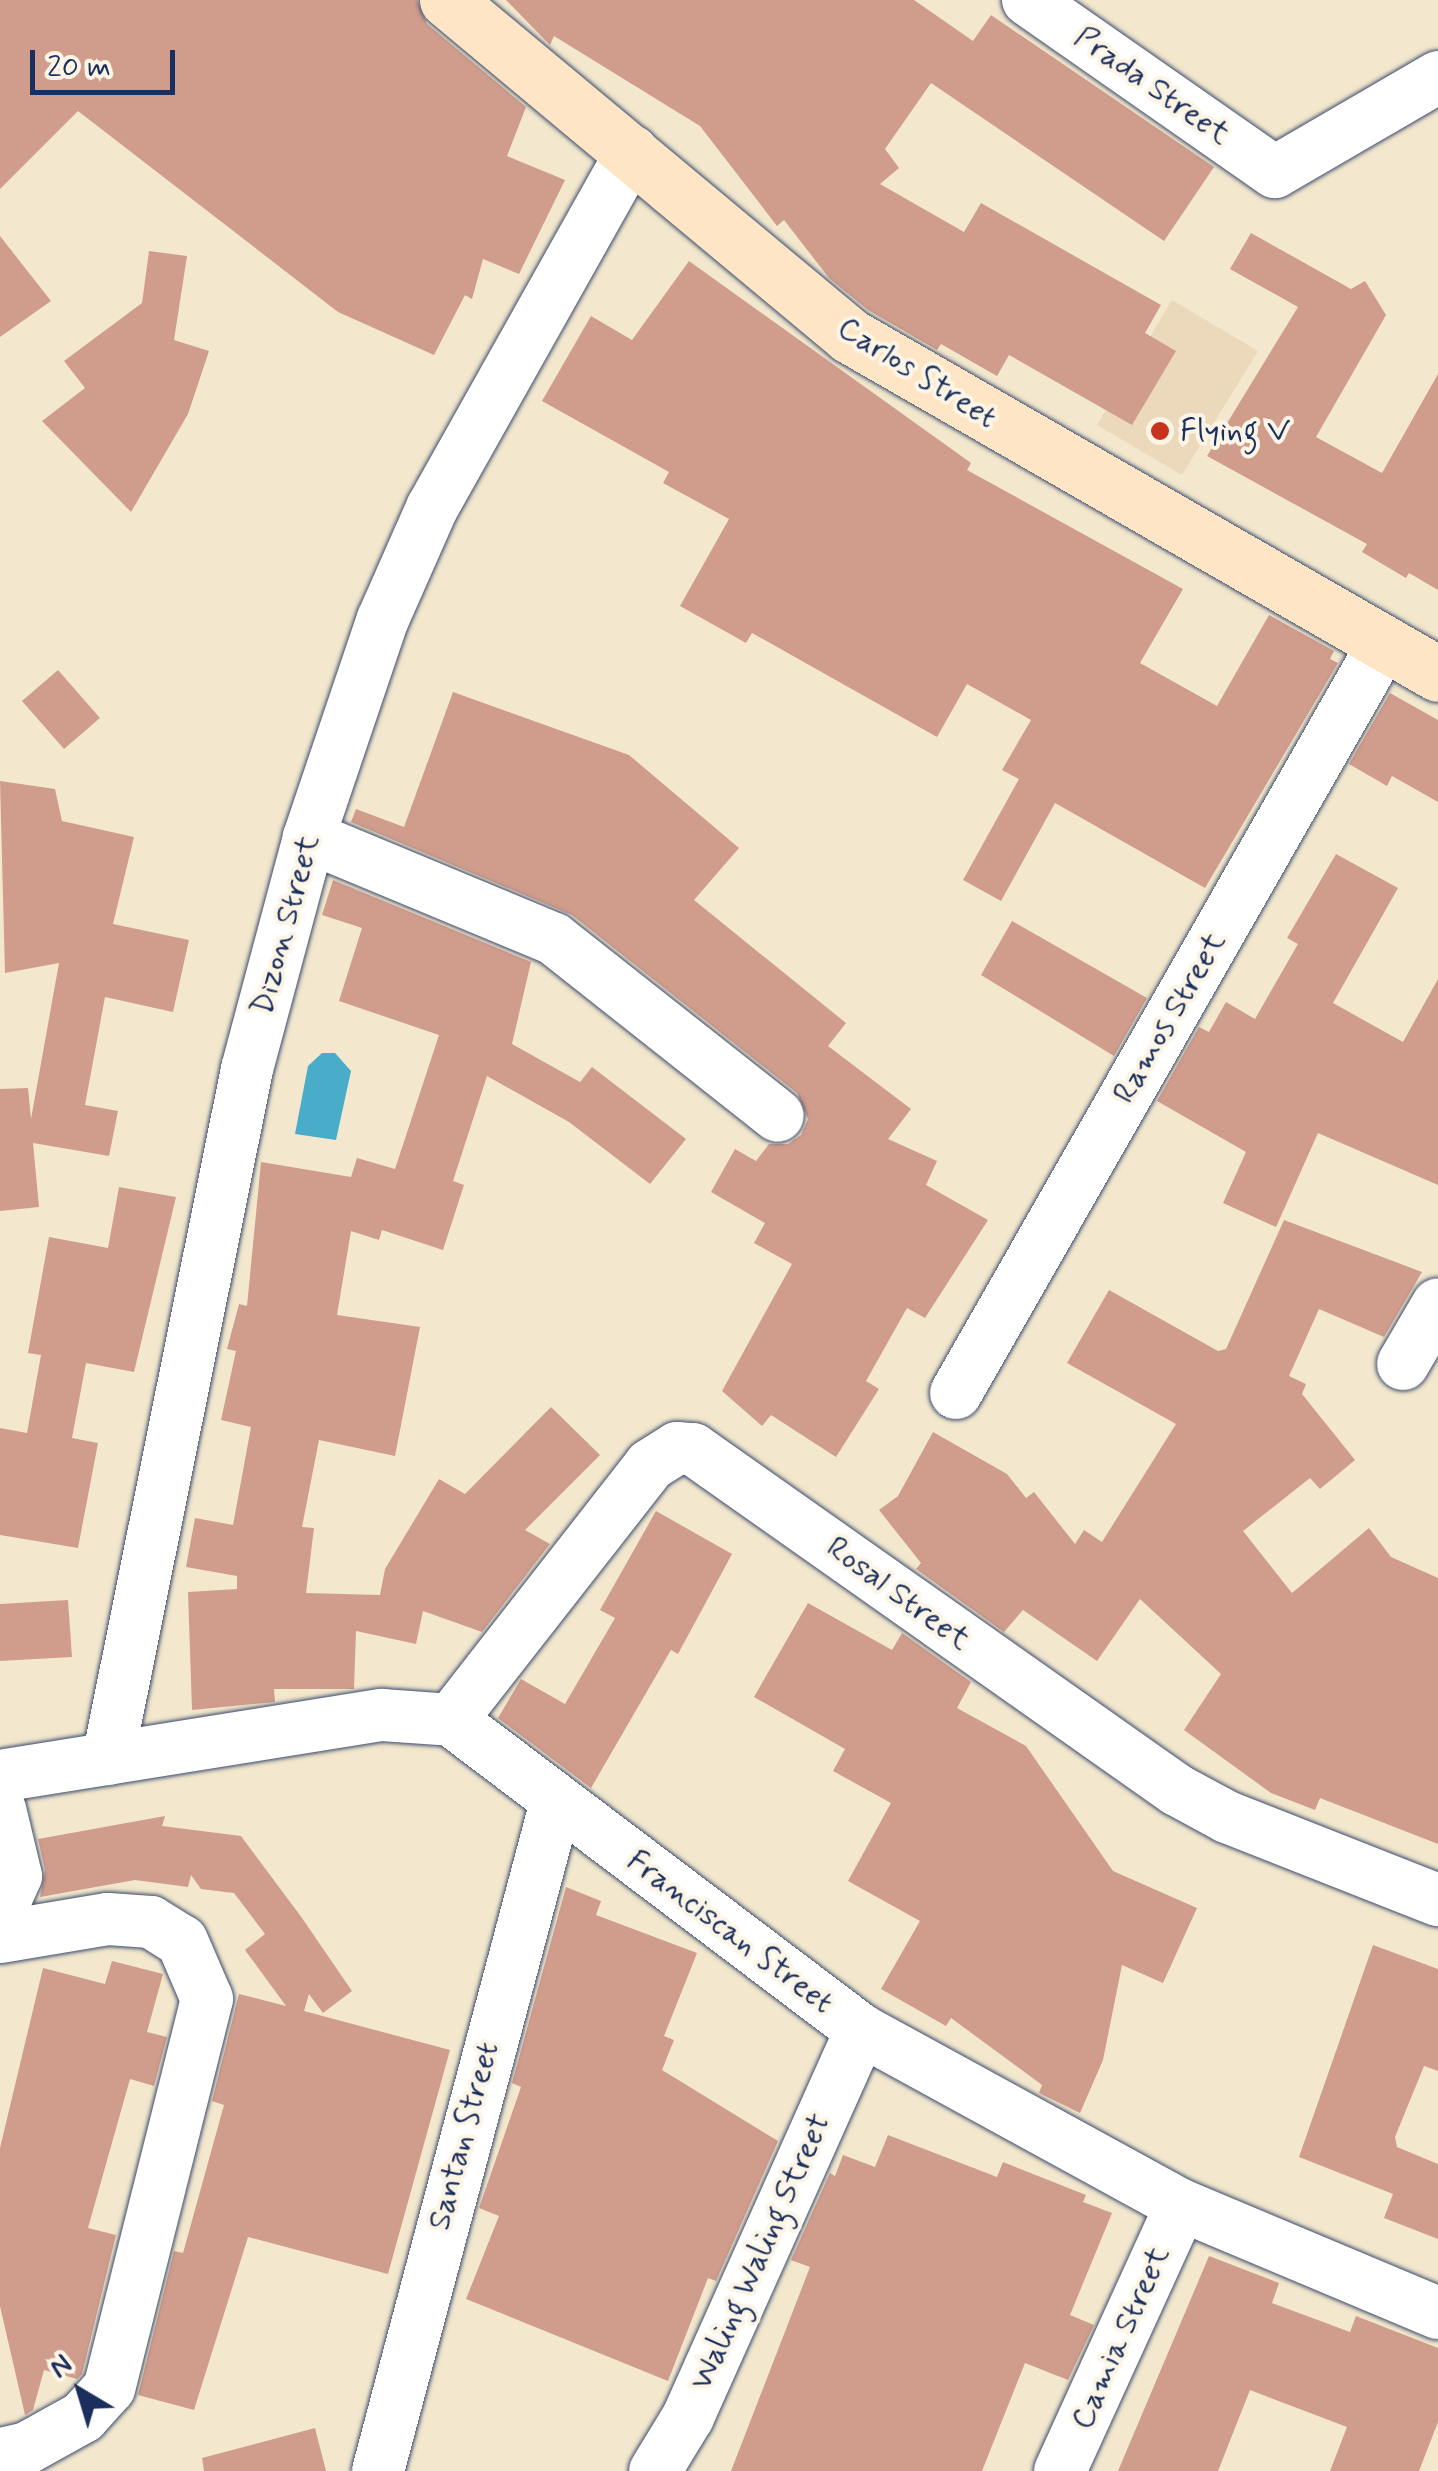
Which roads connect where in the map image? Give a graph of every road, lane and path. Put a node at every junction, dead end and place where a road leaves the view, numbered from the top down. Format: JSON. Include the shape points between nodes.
{"nodes":[{"id":1,"x":447,"y":0,"type":"edge"},
{"id":2,"x":1028,"y":0,"type":"edge"},
{"id":3,"x":1438,"y":77,"type":"edge"},
{"id":4,"x":632,"y":151,"type":"junction"},
{"id":5,"x":1384,"y":643,"type":"junction"},
{"id":6,"x":1438,"y":674,"type":"edge"},
{"id":7,"x":308,"y":837,"type":"junction"},
{"id":8,"x":778,"y":1116,"type":"dead end"},
{"id":9,"x":1438,"y":1304,"type":"edge"},
{"id":10,"x":1404,"y":1364,"type":"dead end"},
{"id":11,"x":956,"y":1393,"type":"dead end"},
{"id":12,"x":451,"y":1720,"type":"junction"},
{"id":13,"x":108,"y":1758,"type":"junction"},
{"id":14,"x":0,"y":1776,"type":"edge"},
{"id":15,"x":556,"y":1802,"type":"junction"},
{"id":16,"x":0,"y":1808,"type":"edge"},
{"id":17,"x":1438,"y":1900,"type":"edge"},
{"id":18,"x":2,"y":1932,"type":"edge"},
{"id":19,"x":861,"y":2030,"type":"junction"},
{"id":20,"x":1181,"y":2205,"type":"junction"},
{"id":21,"x":1438,"y":2313,"type":"edge"},
{"id":22,"x":0,"y":2454,"type":"edge"},
{"id":23,"x":378,"y":2471,"type":"edge"},
{"id":24,"x":655,"y":2471,"type":"edge"},
{"id":25,"x":1060,"y":2471,"type":"edge"}],
"edges":[{"from":1,"to":4,"type":"street","name":"Carlos Street"},
{"from":2,"to":3,"type":"street","name":"Prada Street","via":[[1275,172]]},
{"from":4,"to":5,"type":"street","name":"Carlos Street","via":[[881,357]]},
{"from":4,"to":7,"type":"street","name":"Dizon Street","via":[[432,508],[383,620]]},
{"from":5,"to":6,"type":"street","name":"Carlos Street"},
{"from":5,"to":11,"type":"street","name":"Ramos Street"},
{"from":7,"to":8,"type":"street","via":[[554,939]]},
{"from":7,"to":13,"type":"street","name":"Dizon Street","via":[[247,1069]]},
{"from":9,"to":10,"type":"street"},
{"from":12,"to":13,"type":"street","via":[[382,1715]]},
{"from":12,"to":15,"type":"street","name":"Franciscan Street"},
{"from":12,"to":17,"type":"street","name":"Rosal Street","via":[[650,1465],[677,1448],[694,1449],[1178,1790],[1227,1817]]},
{"from":13,"to":14,"type":"street"},
{"from":15,"to":19,"type":"street","name":"Franciscan Street"},
{"from":15,"to":23,"type":"street","name":"Santan Street"},
{"from":16,"to":18,"type":"street","via":[[16,1876]]},
{"from":18,"to":22,"type":"street","via":[[108,1919],[151,1922],[182,1941],[207,1999],[110,2388],[83,2418],[27,2448]]},
{"from":19,"to":20,"type":"street","name":"Franciscan Street"},
{"from":19,"to":24,"type":"street","name":"Waling Waling Street","via":[[688,2417]]},
{"from":20,"to":21,"type":"street","name":"Franciscan Street"},
{"from":20,"to":25,"type":"street","name":"Camia Street"}]}
